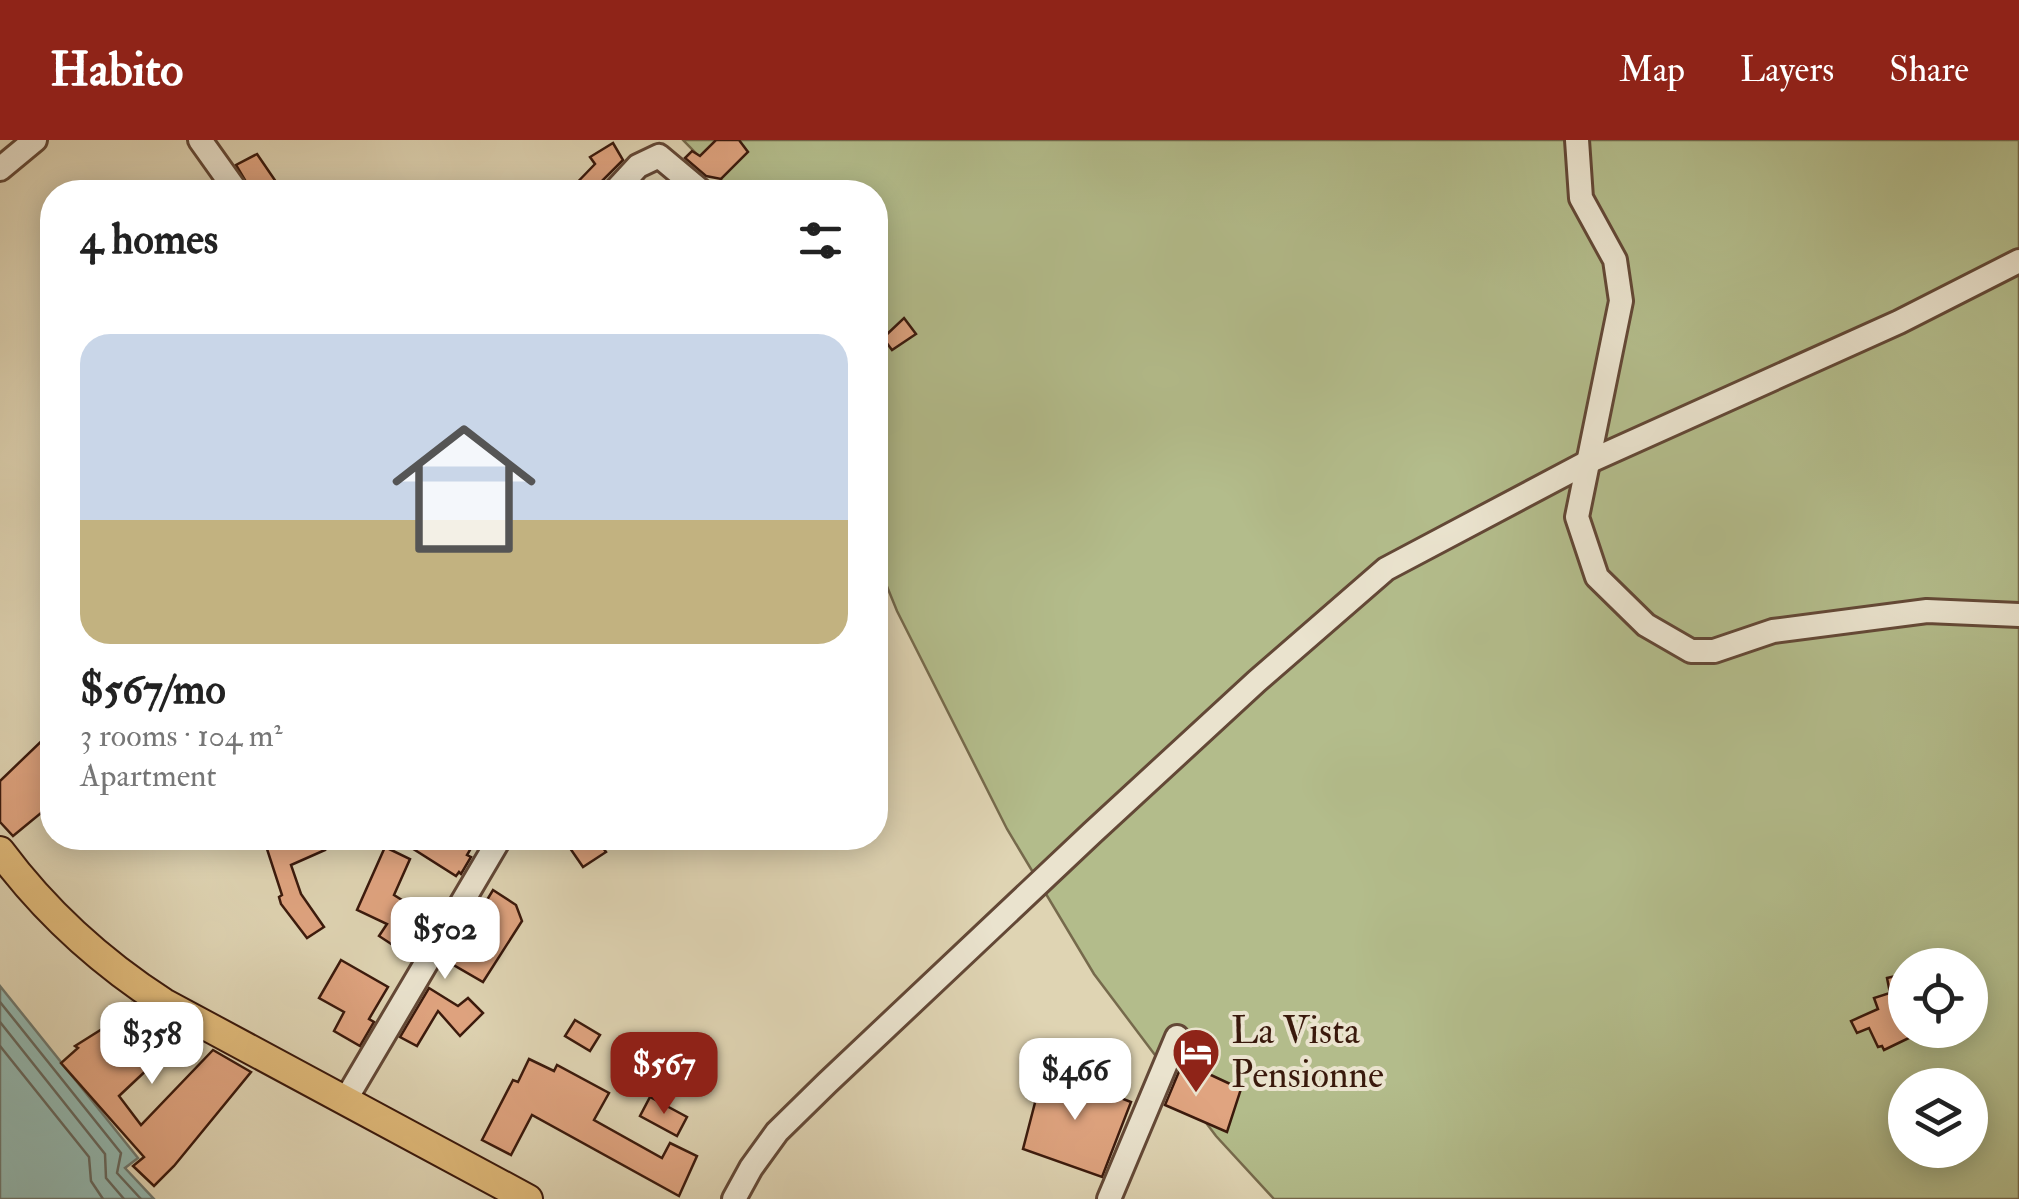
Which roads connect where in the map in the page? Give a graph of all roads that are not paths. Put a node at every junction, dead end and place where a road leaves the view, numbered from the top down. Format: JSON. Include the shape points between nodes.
{"nodes":[{"id":1,"x":35,"y":140,"type":"edge"},
{"id":2,"x":200,"y":140,"type":"edge"},
{"id":3,"x":1577,"y":140,"type":"edge"},
{"id":4,"x":0,"y":168,"type":"edge"},
{"id":5,"x":228,"y":180,"type":"edge"},
{"id":6,"x":625,"y":180,"type":"edge"},
{"id":7,"x":688,"y":180,"type":"edge"},
{"id":8,"x":2019,"y":261,"type":"edge"},
{"id":9,"x":1588,"y":462,"type":"junction"},
{"id":10,"x":2019,"y":614,"type":"edge"},
{"id":11,"x":493,"y":850,"type":"edge"},
{"id":12,"x":0,"y":852,"type":"edge"},
{"id":13,"x":1177,"y":1037,"type":"dead end"},
{"id":14,"x":346,"y":1099,"type":"junction"},
{"id":15,"x":528,"y":1199,"type":"edge"},
{"id":16,"x":734,"y":1199,"type":"edge"},
{"id":17,"x":1109,"y":1199,"type":"edge"}],
"edges":[{"from":1,"to":4,"type":"street"},
{"from":2,"to":5,"type":"street"},
{"from":3,"to":9,"type":"street","via":[[1580,198],[1615,260],[1621,301]]},
{"from":6,"to":7,"type":"street","via":[[659,156]]},
{"from":8,"to":9,"type":"street"},
{"from":9,"to":10,"type":"street","via":[[1577,517],[1597,577],[1646,626],[1691,651],[1714,651],[1773,632],[1927,612]]},
{"from":9,"to":16,"type":"street","via":[[1386,569],[1353,596],[827,1082],[777,1132]]},
{"from":11,"to":14,"type":"street"},
{"from":12,"to":14,"type":"main road","via":[[56,919],[128,980]]},
{"from":13,"to":17,"type":"street"},
{"from":14,"to":15,"type":"main road"}]}
